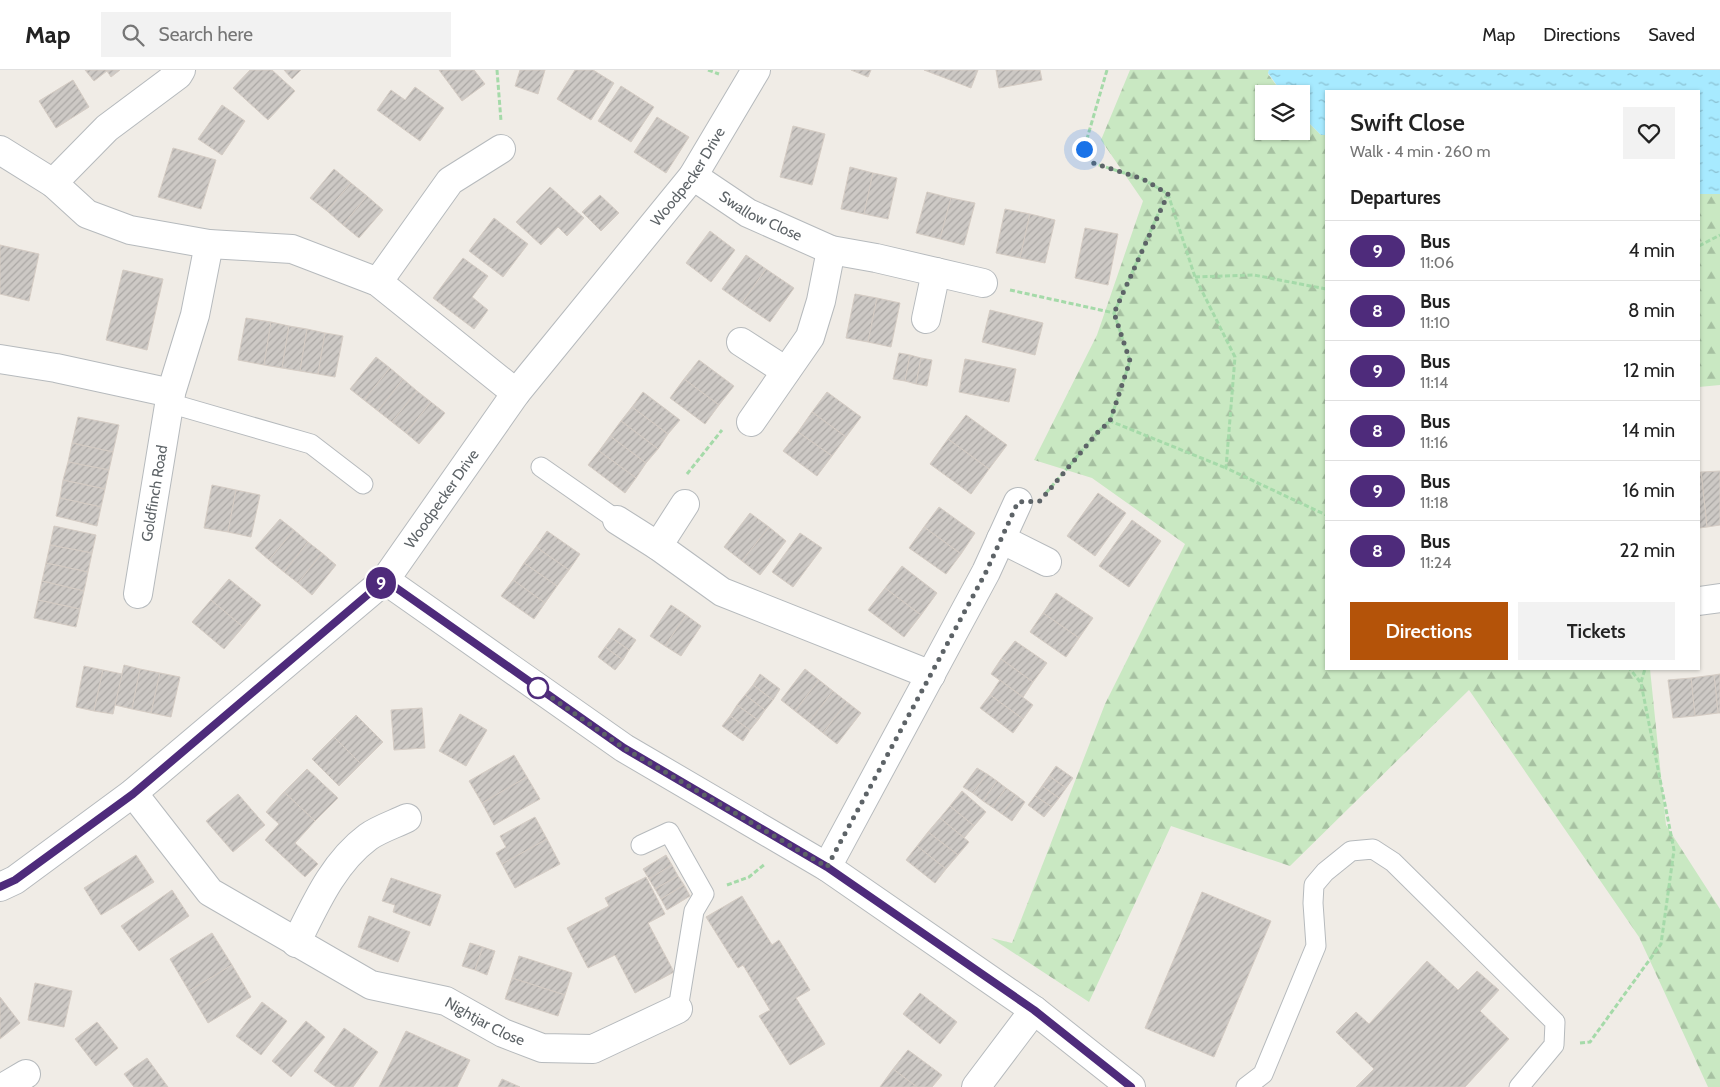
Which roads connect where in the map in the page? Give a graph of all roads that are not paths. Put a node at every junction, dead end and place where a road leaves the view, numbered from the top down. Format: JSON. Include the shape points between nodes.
{"nodes":[{"id":1,"x":181,"y":70,"type":"edge"},
{"id":2,"x":756,"y":70,"type":"edge"},
{"id":3,"x":501,"y":149,"type":"road end"},
{"id":4,"x":0,"y":150,"type":"edge"},
{"id":5,"x":693,"y":176,"type":"junction"},
{"id":6,"x":53,"y":183,"type":"junction"},
{"id":7,"x":209,"y":244,"type":"junction"},
{"id":8,"x":832,"y":250,"type":"junction"},
{"id":9,"x":936,"y":272,"type":"junction"},
{"id":10,"x":378,"y":282,"type":"junction"},
{"id":11,"x":984,"y":284,"type":"road end"},
{"id":12,"x":926,"y":319,"type":"dead end"},
{"id":13,"x":741,"y":342,"type":"dead end"},
{"id":14,"x":0,"y":359,"type":"edge"},
{"id":15,"x":786,"y":371,"type":"junction"},
{"id":16,"x":516,"y":393,"type":"junction"},
{"id":17,"x":170,"y":398,"type":"junction"},
{"id":18,"x":751,"y":422,"type":"road end"},
{"id":19,"x":541,"y":467,"type":"dead end"},
{"id":20,"x":363,"y":484,"type":"dead end"},
{"id":21,"x":1018,"y":502,"type":"road end"},
{"id":22,"x":685,"y":504,"type":"road end"},
{"id":23,"x":617,"y":520,"type":"joint"},
{"id":24,"x":1001,"y":540,"type":"junction"},
{"id":25,"x":658,"y":546,"type":"junction"},
{"id":26,"x":1047,"y":562,"type":"dead end"},
{"id":27,"x":385,"y":580,"type":"junction"},
{"id":28,"x":138,"y":594,"type":"dead end"},
{"id":29,"x":1720,"y":598,"type":"edge"},
{"id":30,"x":1700,"y":601,"type":"edge"},
{"id":31,"x":931,"y":675,"type":"junction"},
{"id":32,"x":133,"y":794,"type":"junction"},
{"id":33,"x":407,"y":818,"type":"dead end"},
{"id":34,"x":641,"y":845,"type":"dead end"},
{"id":35,"x":827,"y":867,"type":"junction"},
{"id":36,"x":0,"y":888,"type":"edge"},
{"id":37,"x":296,"y":943,"type":"junction"},
{"id":38,"x":678,"y":1009,"type":"joint"},
{"id":39,"x":1034,"y":1010,"type":"junction"},
{"id":40,"x":976,"y":1087,"type":"edge"},
{"id":41,"x":1131,"y":1087,"type":"edge"},
{"id":42,"x":1246,"y":1087,"type":"edge"},
{"id":43,"x":1519,"y":1087,"type":"edge"}],
"edges":[{"from":1,"to":6,"type":"street","via":[[107,128]]},
{"from":2,"to":5,"type":"street","name":"Woodpecker Drive"},
{"from":3,"to":10,"type":"street","via":[[450,181]]},
{"from":4,"to":6,"type":"street"},
{"from":5,"to":8,"type":"street","name":"Swallow Close","via":[[748,213]]},
{"from":5,"to":16,"type":"street","name":"Woodpecker Drive"},
{"from":6,"to":7,"type":"street","via":[[87,214],[130,230]]},
{"from":7,"to":10,"type":"street","via":[[292,249]]},
{"from":7,"to":17,"type":"street","name":"Goldfinch Road","via":[[195,315]]},
{"from":8,"to":9,"type":"street","name":"Swallow Close"},
{"from":8,"to":15,"type":"street","via":[[810,337]]},
{"from":9,"to":11,"type":"street","name":"Swallow Close"},
{"from":9,"to":12,"type":"street"},
{"from":10,"to":16,"type":"street"},
{"from":13,"to":15,"type":"street"},
{"from":14,"to":17,"type":"street","via":[[56,368]]},
{"from":15,"to":18,"type":"street"},
{"from":16,"to":27,"type":"street","name":"Woodpecker Drive"},
{"from":17,"to":20,"type":"lane","via":[[311,444]]},
{"from":17,"to":28,"type":"street","name":"Goldfinch Road"},
{"from":19,"to":23,"type":"lane"},
{"from":21,"to":24,"type":"street"},
{"from":22,"to":25,"type":"street"},
{"from":23,"to":25,"type":"street"},
{"from":24,"to":26,"type":"street"},
{"from":24,"to":31,"type":"street"},
{"from":25,"to":31,"type":"street","via":[[722,592]]},
{"from":27,"to":32,"type":"street","name":"Woodpecker Drive"},
{"from":27,"to":35,"type":"street","via":[[624,748]]},
{"from":29,"to":30,"type":"street"},
{"from":31,"to":35,"type":"street"},
{"from":32,"to":36,"type":"street","name":"Woodpecker Drive"},
{"from":32,"to":37,"type":"street","name":"Nightjar Close","via":[[210,892]]},
{"from":33,"to":37,"type":"street","via":[[369,836],[346,858],[325,885]]},
{"from":34,"to":38,"type":"lane","via":[[669,832],[704,894],[694,911]]},
{"from":35,"to":39,"type":"street"},
{"from":37,"to":38,"type":"street","name":"Nightjar Close","via":[[371,985],[446,1002],[503,1033],[542,1048],[593,1050]]},
{"from":39,"to":40,"type":"street"},
{"from":39,"to":41,"type":"street"},
{"from":42,"to":43,"type":"lane","via":[[1264,1074],[1316,946],[1314,885],[1351,851],[1373,849],[1393,862],[1555,1022],[1554,1045]]}]}
